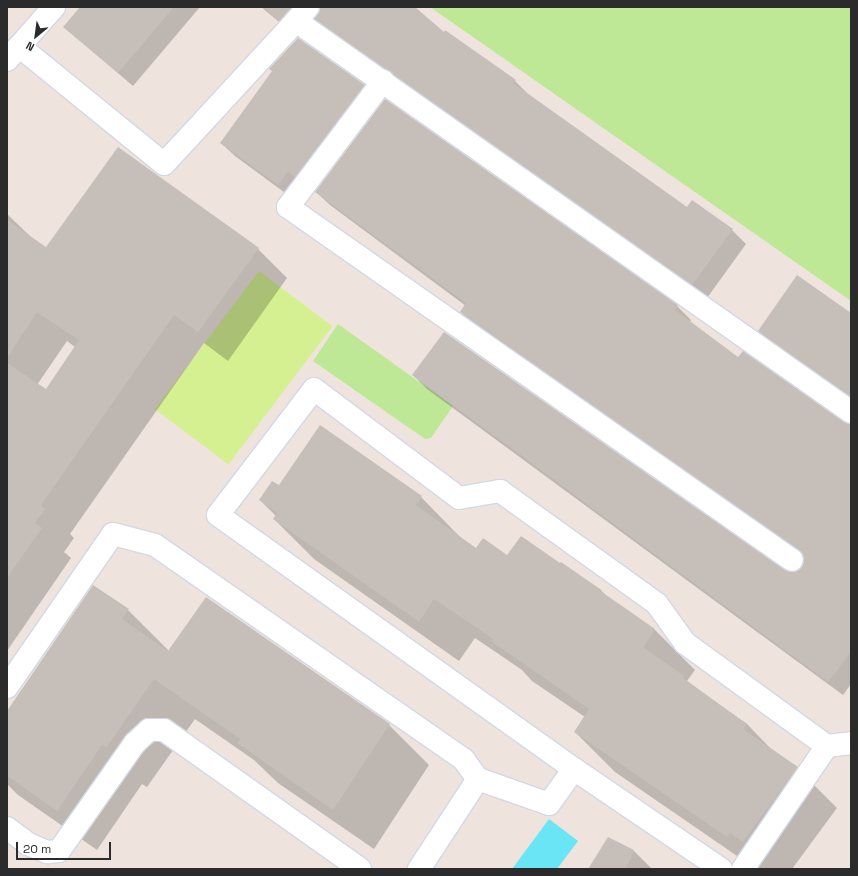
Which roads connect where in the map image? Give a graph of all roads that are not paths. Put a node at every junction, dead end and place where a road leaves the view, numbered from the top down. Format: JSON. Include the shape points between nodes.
{"nodes":[{"id":1,"x":54,"y":7,"type":"edge"},
{"id":2,"x":302,"y":14,"type":"edge"},
{"id":3,"x":13,"y":53,"type":"edge"},
{"id":4,"x":383,"y":81,"type":"junction"},
{"id":5,"x":851,"y":412,"type":"edge"},
{"id":6,"x":792,"y":560,"type":"dead end"},
{"id":7,"x":7,"y":687,"type":"edge"},
{"id":8,"x":851,"y":743,"type":"edge"},
{"id":9,"x":827,"y":746,"type":"junction"},
{"id":10,"x":574,"y":769,"type":"junction"},
{"id":11,"x":478,"y":779,"type":"junction"},
{"id":12,"x":7,"y":828,"type":"edge"},
{"id":13,"x":360,"y":869,"type":"edge"},
{"id":14,"x":419,"y":869,"type":"edge"},
{"id":15,"x":721,"y":869,"type":"edge"},
{"id":16,"x":743,"y":869,"type":"edge"}],
"edges":[{"from":1,"to":3,"type":"street"},
{"from":2,"to":3,"type":"street","via":[[164,164]]},
{"from":2,"to":4,"type":"street"},
{"from":4,"to":5,"type":"street"},
{"from":4,"to":6,"type":"street","via":[[288,207]]},
{"from":7,"to":11,"type":"street","via":[[113,534],[155,545],[464,760]]},
{"from":8,"to":9,"type":"street"},
{"from":9,"to":10,"type":"street","via":[[685,643],[657,604],[500,491],[458,498],[314,389],[218,515]]},
{"from":9,"to":16,"type":"street"},
{"from":10,"to":11,"type":"street","via":[[549,804]]},
{"from":10,"to":15,"type":"street"},
{"from":11,"to":14,"type":"street"},
{"from":12,"to":13,"type":"street","via":[[46,852],[59,851],[135,743],[149,730],[164,730]]}]}
